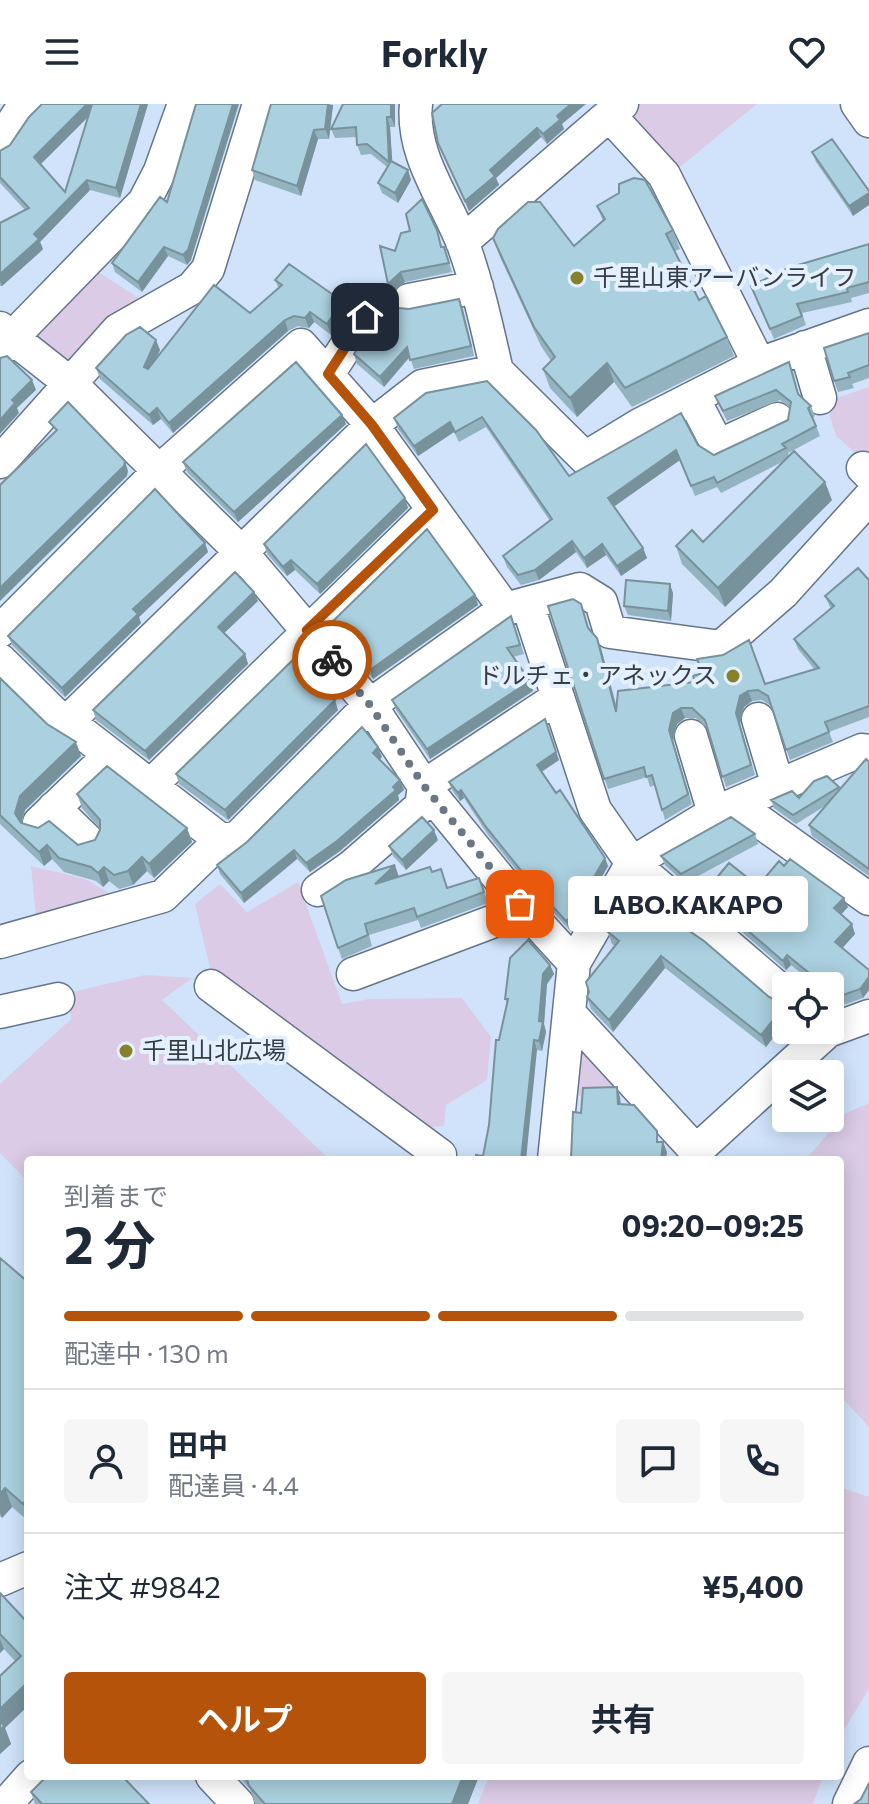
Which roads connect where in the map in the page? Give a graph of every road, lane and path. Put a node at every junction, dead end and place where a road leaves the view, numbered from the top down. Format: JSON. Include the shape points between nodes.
{"nodes":[{"id":1,"x":25,"y":104,"type":"edge"},
{"id":2,"x":184,"y":104,"type":"edge"},
{"id":3,"x":259,"y":104,"type":"edge"},
{"id":4,"x":857,"y":104,"type":"edge"},
{"id":5,"x":423,"y":107,"type":"edge"},
{"id":6,"x":616,"y":110,"type":"edge"},
{"id":7,"x":869,"y":121,"type":"edge"},
{"id":8,"x":0,"y":142,"type":"edge"},
{"id":9,"x":462,"y":242,"type":"junction"},
{"id":10,"x":477,"y":287,"type":"junction"},
{"id":11,"x":409,"y":300,"type":"dead end"},
{"id":12,"x":365,"y":317,"type":"dead end"},
{"id":13,"x":869,"y":325,"type":"edge"},
{"id":14,"x":5,"y":338,"type":"edge"},
{"id":15,"x":805,"y":347,"type":"junction"},
{"id":16,"x":759,"y":364,"type":"junction"},
{"id":17,"x":497,"y":371,"type":"junction"},
{"id":18,"x":328,"y":374,"type":"junction"},
{"id":19,"x":71,"y":384,"type":"junction"},
{"id":20,"x":693,"y":398,"type":"junction"},
{"id":21,"x":820,"y":398,"type":"dead end"},
{"id":22,"x":777,"y":419,"type":"dead end"},
{"id":23,"x":372,"y":425,"type":"junction"},
{"id":24,"x":0,"y":462,"type":"edge"},
{"id":25,"x":159,"y":471,"type":"junction"},
{"id":26,"x":867,"y":480,"type":"edge"},
{"id":27,"x":433,"y":510,"type":"junction"},
{"id":28,"x":241,"y":552,"type":"junction"},
{"id":29,"x":516,"y":606,"type":"junction"},
{"id":30,"x":307,"y":630,"type":"junction"},
{"id":31,"x":0,"y":631,"type":"edge"},
{"id":32,"x":0,"y":660,"type":"edge"},
{"id":33,"x":557,"y":698,"type":"junction"},
{"id":34,"x":370,"y":705,"type":"junction"},
{"id":35,"x":758,"y":719,"type":"dead end"},
{"id":36,"x":65,"y":724,"type":"junction"},
{"id":37,"x":691,"y":736,"type":"dead end"},
{"id":38,"x":869,"y":751,"type":"edge"},
{"id":39,"x":110,"y":755,"type":"junction"},
{"id":40,"x":150,"y":786,"type":"junction"},
{"id":41,"x":424,"y":786,"type":"junction"},
{"id":42,"x":778,"y":786,"type":"junction"},
{"id":43,"x":724,"y":808,"type":"junction"},
{"id":44,"x":87,"y":840,"type":"edge"},
{"id":45,"x":221,"y":840,"type":"junction"},
{"id":46,"x":632,"y":863,"type":"junction"},
{"id":47,"x":318,"y":890,"type":"dead end"},
{"id":48,"x":869,"y":899,"type":"edge"},
{"id":49,"x":520,"y":904,"type":"junction"},
{"id":50,"x":0,"y":942,"type":"edge"},
{"id":51,"x":574,"y":963,"type":"junction"},
{"id":52,"x":353,"y":974,"type":"dead end"},
{"id":53,"x":772,"y":983,"type":"edge"},
{"id":54,"x":211,"y":986,"type":"dead end"},
{"id":55,"x":58,"y":999,"type":"dead end"},
{"id":56,"x":0,"y":1012,"type":"edge"},
{"id":57,"x":569,"y":1013,"type":"junction"},
{"id":58,"x":869,"y":1016,"type":"edge"},
{"id":59,"x":844,"y":1025,"type":"edge"},
{"id":60,"x":813,"y":1044,"type":"edge"},
{"id":61,"x":695,"y":1155,"type":"edge"},
{"id":62,"x":440,"y":1156,"type":"edge"},
{"id":63,"x":554,"y":1156,"type":"edge"},
{"id":64,"x":24,"y":1570,"type":"edge"},
{"id":65,"x":0,"y":1580,"type":"edge"},
{"id":66,"x":869,"y":1763,"type":"edge"},
{"id":67,"x":27,"y":1780,"type":"edge"},
{"id":68,"x":216,"y":1780,"type":"edge"},
{"id":69,"x":6,"y":1804,"type":"edge"},
{"id":70,"x":238,"y":1804,"type":"edge"},
{"id":71,"x":849,"y":1804,"type":"edge"}],
"edges":[{"from":1,"to":8,"type":"street"},
{"from":2,"to":14,"type":"street","via":[[144,202]]},
{"from":3,"to":19,"type":"street","via":[[208,269],[192,288],[118,330]]},
{"from":4,"to":7,"type":"street"},
{"from":5,"to":9,"type":"street","via":[[416,141]]},
{"from":6,"to":9,"type":"street"},
{"from":6,"to":16,"type":"street","via":[[664,175]]},
{"from":9,"to":10,"type":"street"},
{"from":10,"to":11,"type":"street"},
{"from":10,"to":17,"type":"street"},
{"from":12,"to":18,"type":"street"},
{"from":13,"to":15,"type":"street"},
{"from":14,"to":19,"type":"street"},
{"from":15,"to":16,"type":"street"},
{"from":15,"to":21,"type":"street"},
{"from":16,"to":20,"type":"street"},
{"from":17,"to":20,"type":"street","via":[[585,458]]},
{"from":17,"to":23,"type":"street","via":[[422,386]]},
{"from":18,"to":23,"type":"street"},
{"from":18,"to":25,"type":"street","via":[[301,345]]},
{"from":19,"to":24,"type":"street"},
{"from":19,"to":25,"type":"street"},
{"from":20,"to":22,"type":"street","via":[[718,446]]},
{"from":23,"to":27,"type":"street"},
{"from":23,"to":28,"type":"street"},
{"from":25,"to":28,"type":"street"},
{"from":25,"to":31,"type":"street"},
{"from":26,"to":29,"type":"street","via":[[783,593],[721,647],[610,632],[601,602],[580,589]]},
{"from":27,"to":29,"type":"street"},
{"from":27,"to":30,"type":"street"},
{"from":28,"to":30,"type":"street"},
{"from":28,"to":36,"type":"street"},
{"from":29,"to":33,"type":"street"},
{"from":29,"to":34,"type":"street"},
{"from":30,"to":34,"type":"street"},
{"from":30,"to":40,"type":"street"},
{"from":32,"to":36,"type":"street"},
{"from":33,"to":41,"type":"street"},
{"from":33,"to":46,"type":"street","via":[[595,810]]},
{"from":34,"to":41,"type":"street"},
{"from":34,"to":45,"type":"street","via":[[237,838]]},
{"from":35,"to":42,"type":"street"},
{"from":36,"to":39,"type":"street"},
{"from":37,"to":43,"type":"street"},
{"from":38,"to":42,"type":"street"},
{"from":39,"to":40,"type":"street"},
{"from":39,"to":44,"type":"street","via":[[46,816]]},
{"from":40,"to":45,"type":"street"},
{"from":41,"to":47,"type":"street","via":[[421,806]]},
{"from":41,"to":49,"type":"street"},
{"from":42,"to":43,"type":"street"},
{"from":43,"to":46,"type":"street"},
{"from":43,"to":48,"type":"street"},
{"from":45,"to":50,"type":"street","via":[[163,896]]},
{"from":46,"to":51,"type":"street"},
{"from":46,"to":53,"type":"street"},
{"from":49,"to":51,"type":"street"},
{"from":49,"to":52,"type":"street","via":[[502,918]]},
{"from":51,"to":57,"type":"street"},
{"from":54,"to":62,"type":"street"},
{"from":55,"to":56,"type":"street"},
{"from":57,"to":61,"type":"street"},
{"from":57,"to":63,"type":"street"},
{"from":58,"to":59,"type":"street"},
{"from":60,"to":61,"type":"street"},
{"from":64,"to":65,"type":"street"},
{"from":66,"to":71,"type":"street"},
{"from":67,"to":69,"type":"street"},
{"from":68,"to":70,"type":"street"}]}
